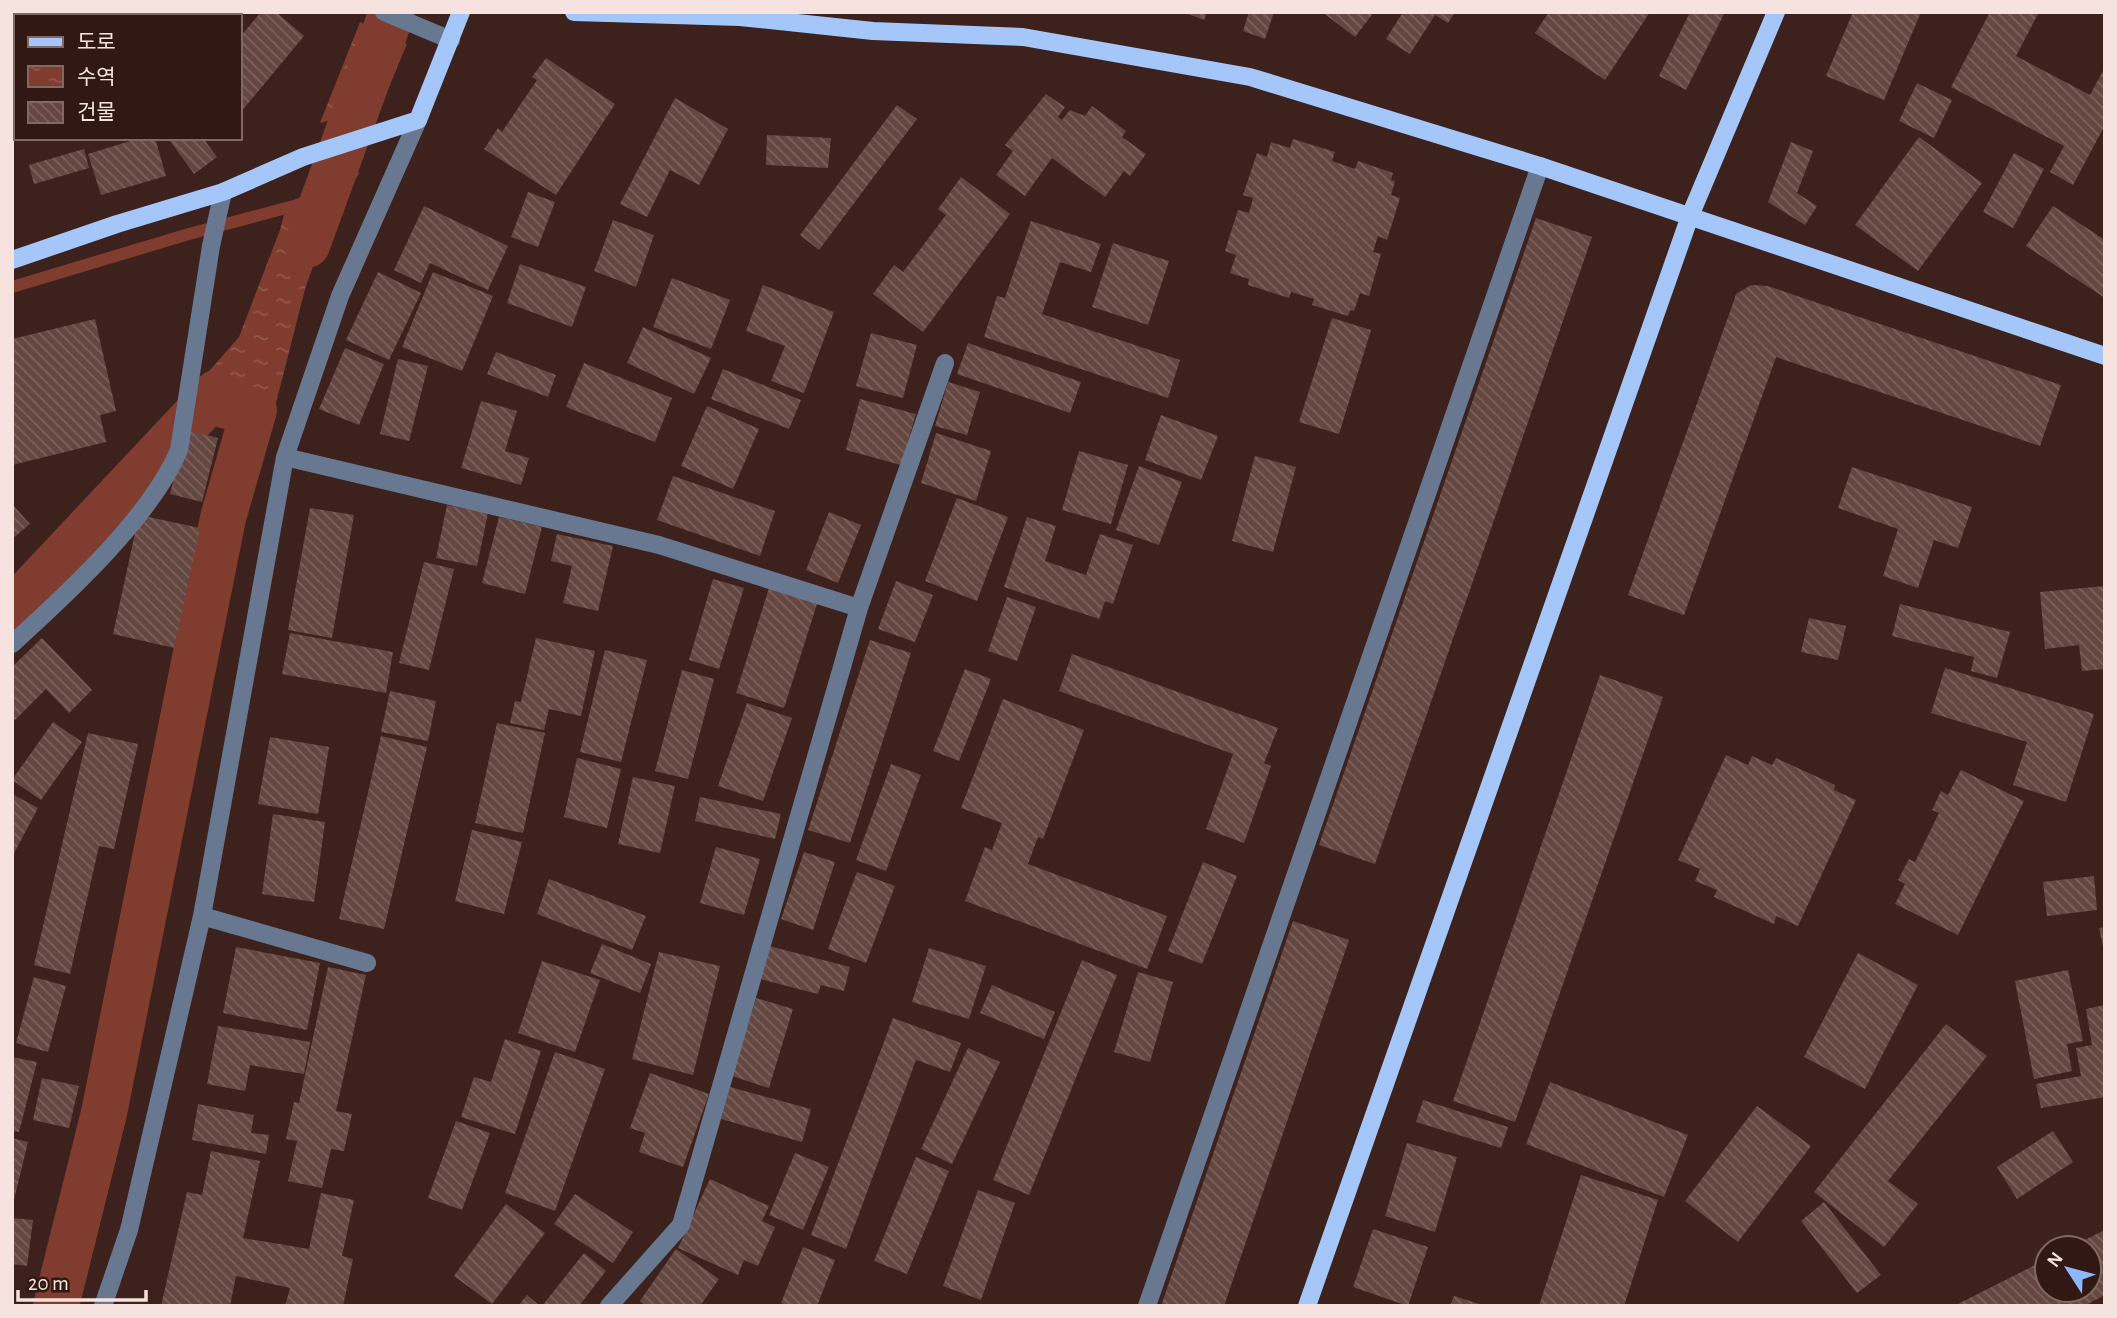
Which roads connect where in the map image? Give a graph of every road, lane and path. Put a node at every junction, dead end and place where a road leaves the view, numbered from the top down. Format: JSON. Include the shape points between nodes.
{"nodes":[{"id":1,"x":384,"y":12,"type":"edge"},
{"id":2,"x":461,"y":12,"type":"edge"},
{"id":3,"x":574,"y":12,"type":"edge"},
{"id":4,"x":1776,"y":12,"type":"edge"},
{"id":5,"x":451,"y":40,"type":"junction"},
{"id":6,"x":418,"y":120,"type":"junction"},
{"id":7,"x":1540,"y":166,"type":"junction"},
{"id":8,"x":223,"y":192,"type":"junction"},
{"id":9,"x":1690,"y":216,"type":"junction"},
{"id":10,"x":12,"y":260,"type":"edge"},
{"id":11,"x":2105,"y":356,"type":"edge"},
{"id":12,"x":945,"y":362,"type":"dead end"},
{"id":13,"x":285,"y":457,"type":"junction"},
{"id":14,"x":859,"y":608,"type":"junction"},
{"id":15,"x":12,"y":643,"type":"edge"},
{"id":16,"x":202,"y":916,"type":"junction"},
{"id":17,"x":367,"y":963,"type":"dead end"},
{"id":18,"x":103,"y":1306,"type":"edge"},
{"id":19,"x":609,"y":1306,"type":"edge"},
{"id":20,"x":1147,"y":1306,"type":"edge"},
{"id":21,"x":1307,"y":1306,"type":"edge"}],
"edges":[{"from":1,"to":5,"type":"street"},
{"from":2,"to":5,"type":"main road"},
{"from":3,"to":7,"type":"main road","via":[[740,17],[873,31],[1023,37],[1250,77]]},
{"from":4,"to":9,"type":"main road"},
{"from":5,"to":6,"type":"main road"},
{"from":6,"to":8,"type":"main road","via":[[303,157]]},
{"from":6,"to":13,"type":"street","via":[[340,296]]},
{"from":7,"to":9,"type":"main road"},
{"from":7,"to":20,"type":"street"},
{"from":8,"to":10,"type":"main road"},
{"from":8,"to":15,"type":"street","via":[[179,450],[167,479],[59,602]]},
{"from":9,"to":11,"type":"main road"},
{"from":9,"to":21,"type":"main road"},
{"from":12,"to":14,"type":"street"},
{"from":13,"to":14,"type":"street","via":[[659,545]]},
{"from":13,"to":16,"type":"street"},
{"from":14,"to":19,"type":"street","via":[[681,1225]]},
{"from":16,"to":17,"type":"street"},
{"from":16,"to":18,"type":"street","via":[[129,1230]]}]}
